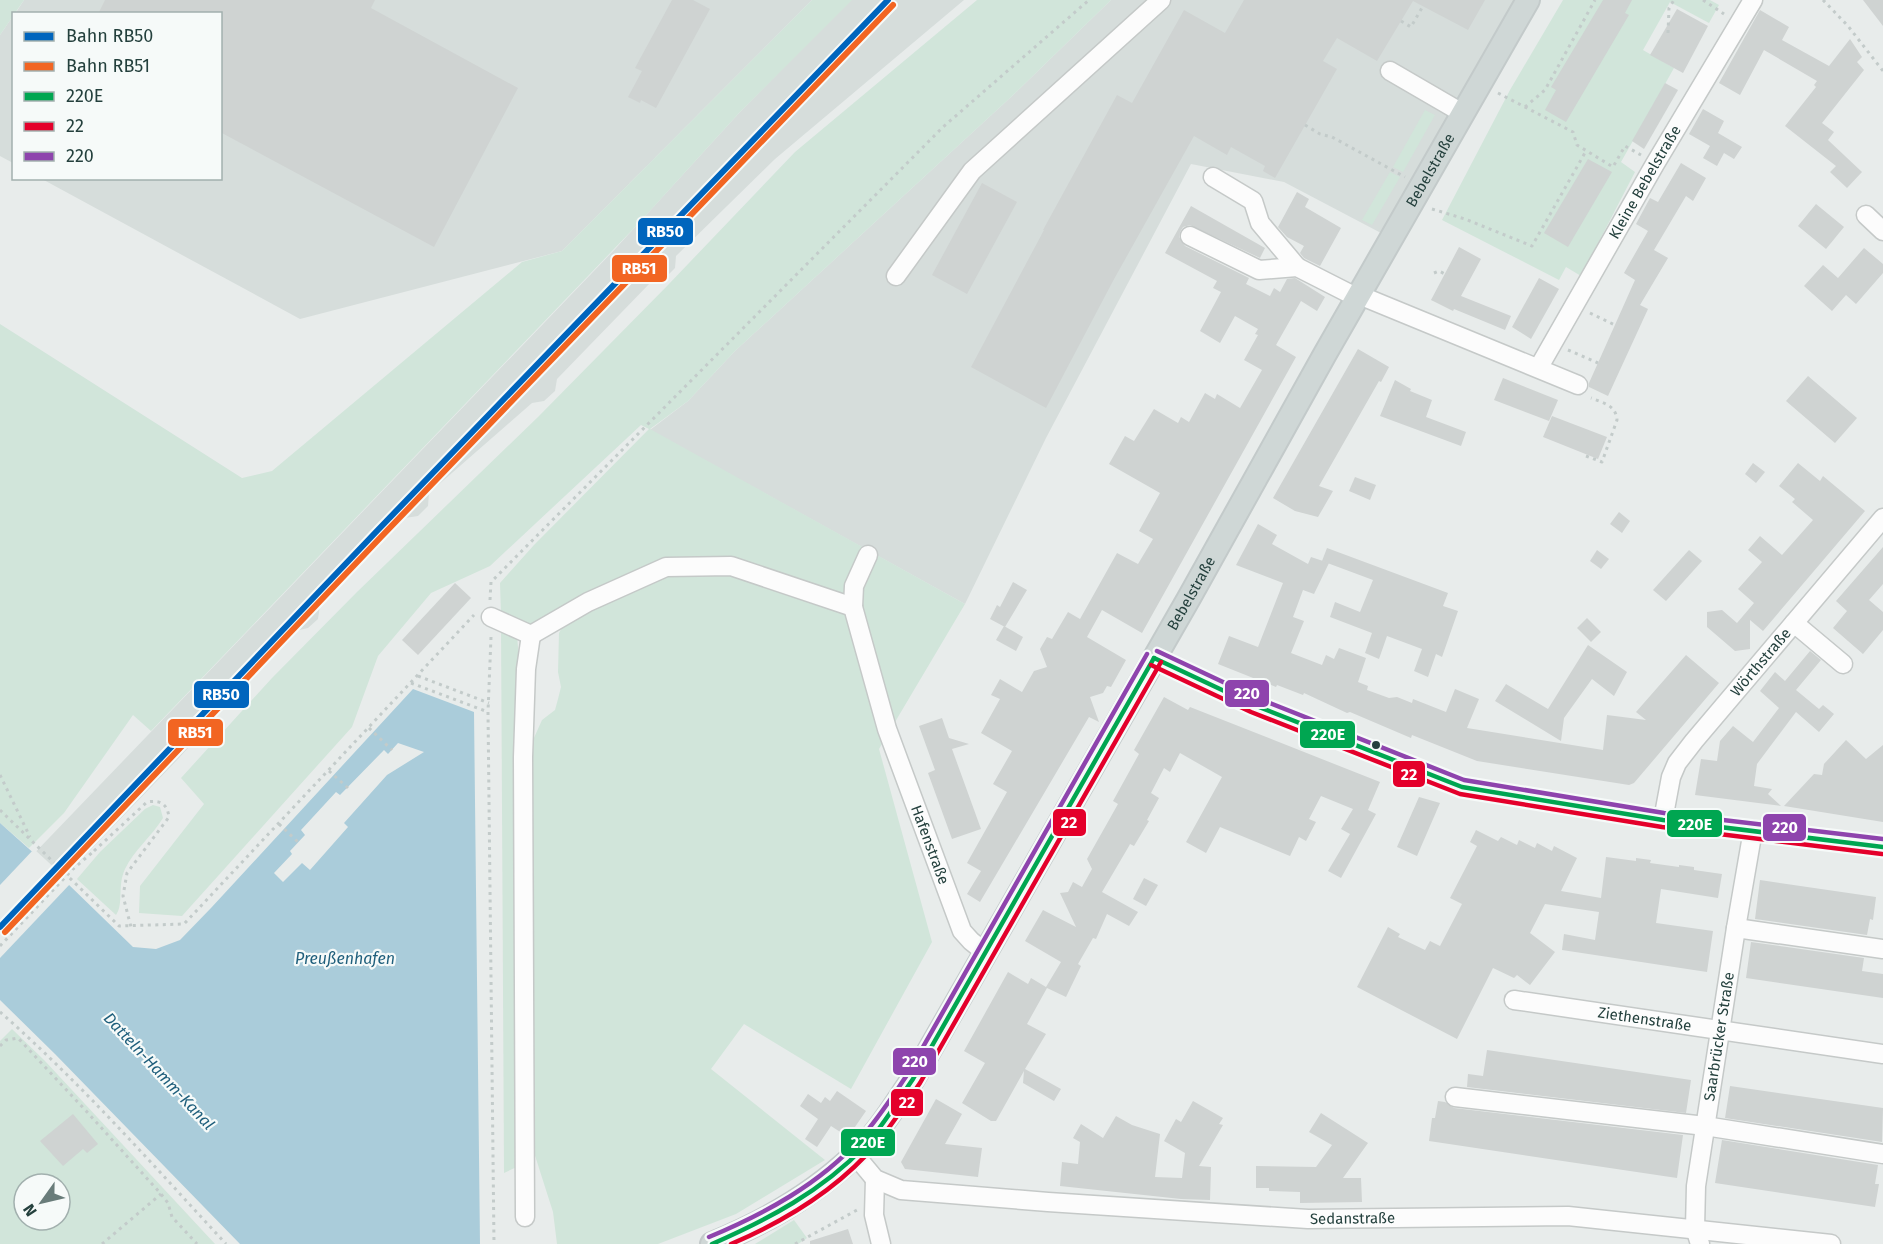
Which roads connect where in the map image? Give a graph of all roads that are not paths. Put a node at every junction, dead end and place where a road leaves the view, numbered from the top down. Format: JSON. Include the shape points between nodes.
{"nodes":[{"id":1,"x":1161,"y":0,"type":"edge"},
{"id":2,"x":1528,"y":0,"type":"edge"},
{"id":3,"x":1753,"y":0,"type":"edge"},
{"id":4,"x":1390,"y":71,"type":"dead end"},
{"id":5,"x":1464,"y":114,"type":"junction"},
{"id":6,"x":1213,"y":177,"type":"dead end"},
{"id":7,"x":1866,"y":216,"type":"dead end"},
{"id":8,"x":1883,"y":231,"type":"edge"},
{"id":9,"x":1190,"y":236,"type":"dead end"},
{"id":10,"x":1297,"y":267,"type":"junction"},
{"id":11,"x":896,"y":276,"type":"dead end"},
{"id":12,"x":1358,"y":297,"type":"junction"},
{"id":13,"x":1539,"y":367,"type":"junction"},
{"id":14,"x":1578,"y":385,"type":"road end"},
{"id":15,"x":1883,"y":518,"type":"edge"},
{"id":16,"x":868,"y":555,"type":"dead end"},
{"id":17,"x":853,"y":607,"type":"junction"},
{"id":18,"x":491,"y":617,"type":"road end"},
{"id":19,"x":1794,"y":623,"type":"junction"},
{"id":20,"x":531,"y":635,"type":"junction"},
{"id":21,"x":1154,"y":658,"type":"junction"},
{"id":22,"x":1842,"y":664,"type":"dead end"},
{"id":23,"x":1663,"y":820,"type":"junction"},
{"id":24,"x":1753,"y":830,"type":"junction"},
{"id":25,"x":1883,"y":847,"type":"edge"},
{"id":26,"x":1736,"y":928,"type":"junction"},
{"id":27,"x":1883,"y":949,"type":"edge"},
{"id":28,"x":986,"y":953,"type":"junction"},
{"id":29,"x":1514,"y":1000,"type":"dead end"},
{"id":30,"x":1721,"y":1030,"type":"junction"},
{"id":31,"x":1883,"y":1054,"type":"edge"},
{"id":32,"x":1455,"y":1097,"type":"dead end"},
{"id":33,"x":1705,"y":1126,"type":"junction"},
{"id":34,"x":1883,"y":1154,"type":"edge"},
{"id":35,"x":855,"y":1155,"type":"junction"},
{"id":36,"x":875,"y":1179,"type":"junction"},
{"id":37,"x":525,"y":1217,"type":"dead end"},
{"id":38,"x":1697,"y":1236,"type":"edge"},
{"id":39,"x":712,"y":1244,"type":"edge"},
{"id":40,"x":881,"y":1244,"type":"edge"},
{"id":41,"x":1831,"y":1244,"type":"edge"}],
"edges":[{"from":1,"to":11,"type":"street","via":[[972,171]]},
{"from":2,"to":5,"type":"main road","name":"Bebelstraße"},
{"from":3,"to":13,"type":"street","name":"Kleine Bebelstraße"},
{"from":4,"to":5,"type":"street"},
{"from":5,"to":12,"type":"main road","name":"Bebelstraße"},
{"from":6,"to":10,"type":"street","via":[[1253,201],[1260,223]]},
{"from":7,"to":8,"type":"street"},
{"from":9,"to":10,"type":"street","via":[[1259,270]]},
{"from":10,"to":12,"type":"street"},
{"from":12,"to":13,"type":"street"},
{"from":12,"to":21,"type":"main road","name":"Bebelstraße"},
{"from":13,"to":14,"type":"street"},
{"from":15,"to":19,"type":"street","name":"Wörthstraße"},
{"from":16,"to":17,"type":"street","via":[[854,586]]},
{"from":17,"to":20,"type":"street","via":[[731,566],[666,567],[588,602]]},
{"from":17,"to":28,"type":"street","name":"Hafenstraße","via":[[887,729],[962,931]]},
{"from":18,"to":20,"type":"street"},
{"from":19,"to":22,"type":"street"},
{"from":19,"to":23,"type":"street","name":"Wörthstraße","via":[[1677,763]]},
{"from":20,"to":37,"type":"street","via":[[523,757]]},
{"from":21,"to":23,"type":"street","via":[[1254,705],[1462,787]]},
{"from":21,"to":28,"type":"main road","name":"Bebelstraße"},
{"from":23,"to":24,"type":"street"},
{"from":24,"to":25,"type":"street"},
{"from":24,"to":26,"type":"street","name":"Saarbrücker Straße"},
{"from":26,"to":27,"type":"street"},
{"from":26,"to":30,"type":"street","name":"Saarbrücker Straße"},
{"from":28,"to":35,"type":"main road","name":"Bebelstraße","via":[[891,1113]]},
{"from":29,"to":30,"type":"street","name":"Ziethenstraße"},
{"from":30,"to":31,"type":"street","name":"Ziethenstraße"},
{"from":30,"to":33,"type":"street","name":"Saarbrücker Straße"},
{"from":32,"to":33,"type":"street"},
{"from":33,"to":34,"type":"street"},
{"from":33,"to":38,"type":"street","name":"Saarbrücker Straße","via":[[1696,1186]]},
{"from":35,"to":36,"type":"street","name":"Sedanstraße"},
{"from":35,"to":39,"type":"main road","name":"Bebelstraße","via":[[787,1207],[748,1230]]},
{"from":36,"to":38,"type":"street","name":"Sedanstraße","via":[[901,1190],[1308,1219],[1568,1215]]},
{"from":36,"to":40,"type":"street","via":[[874,1215]]},
{"from":38,"to":41,"type":"street","name":"Sedanstraße"}]}
